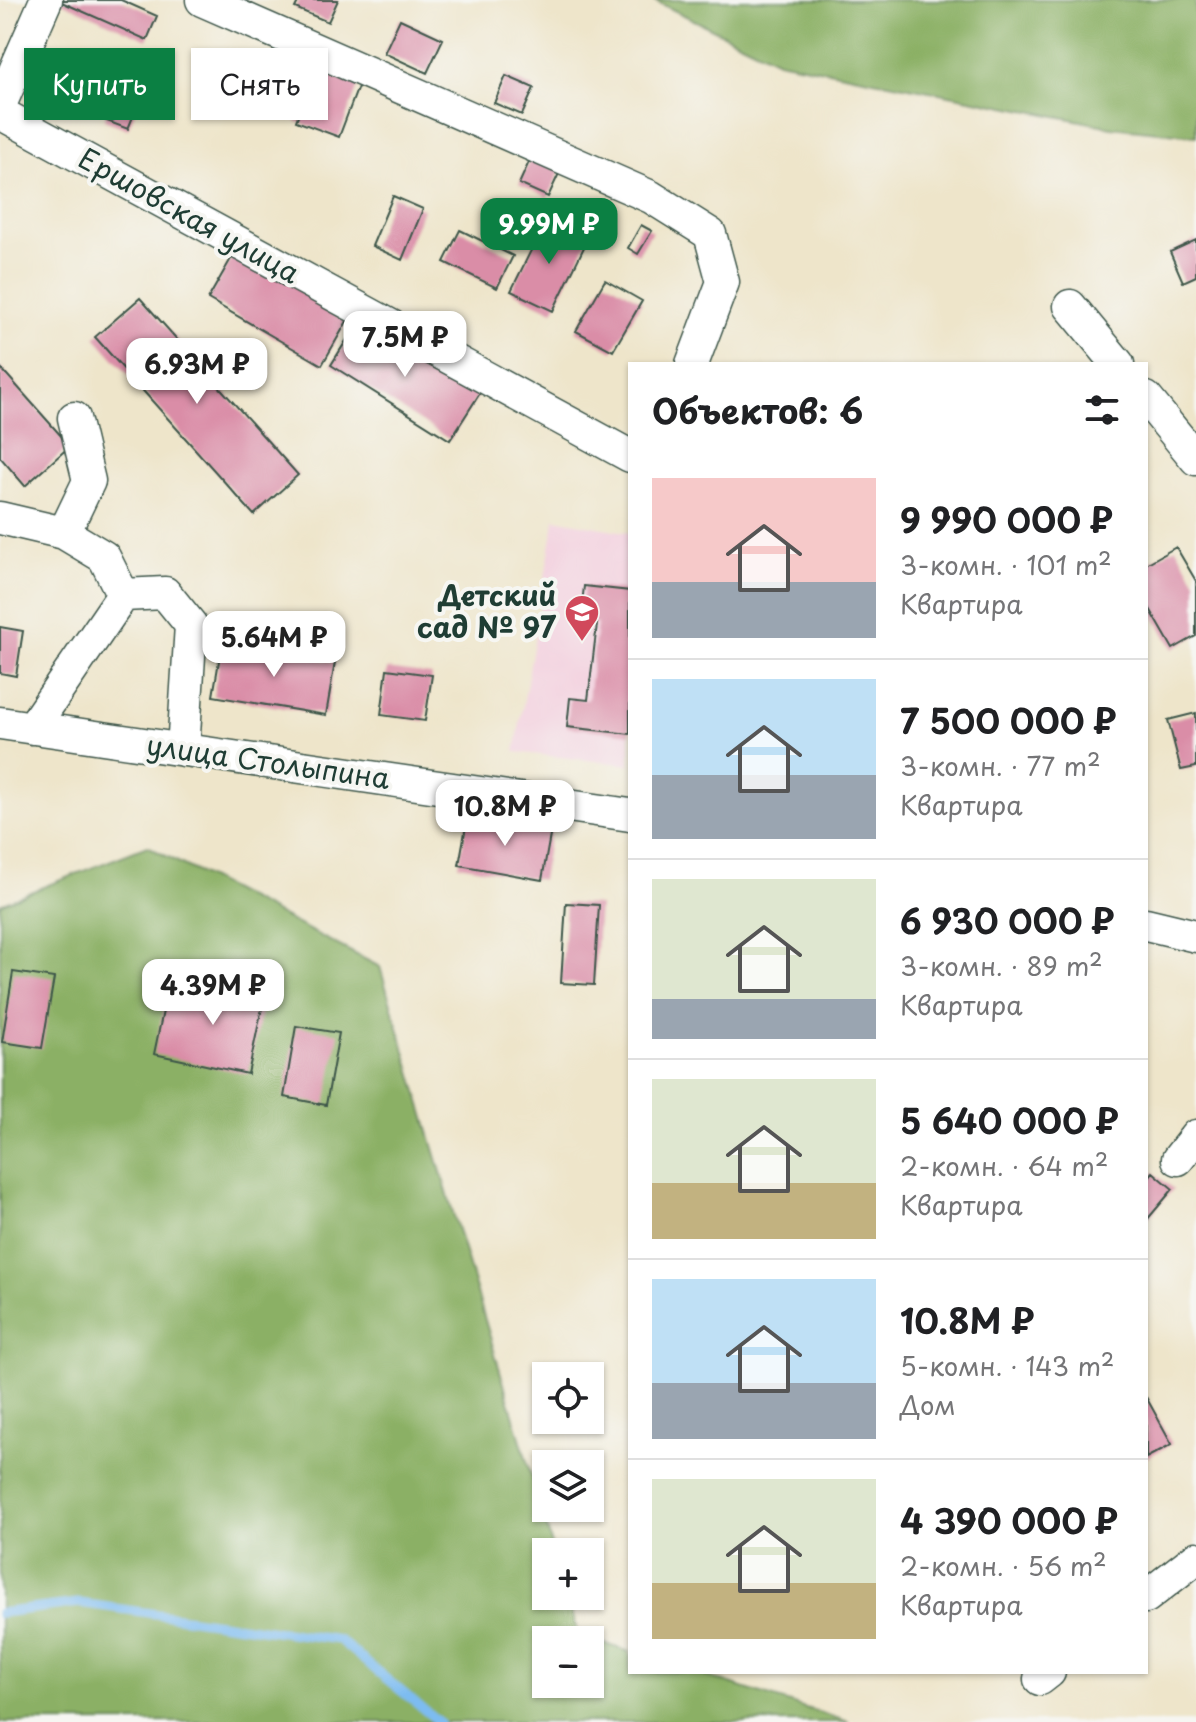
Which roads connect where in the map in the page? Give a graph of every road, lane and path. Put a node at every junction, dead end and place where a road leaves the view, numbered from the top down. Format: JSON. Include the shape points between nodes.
{"nodes":[{"id":1,"x":46,"y":0,"type":"edge"},
{"id":2,"x":202,"y":0,"type":"edge"},
{"id":3,"x":0,"y":105,"type":"edge"},
{"id":4,"x":0,"y":113,"type":"edge"},
{"id":5,"x":1070,"y":306,"type":"dead end"},
{"id":6,"x":693,"y":362,"type":"edge"},
{"id":7,"x":1116,"y":362,"type":"edge"},
{"id":8,"x":1148,"y":400,"type":"edge"},
{"id":9,"x":74,"y":418,"type":"dead end"},
{"id":10,"x":628,"y":455,"type":"edge"},
{"id":11,"x":1196,"y":459,"type":"edge"},
{"id":12,"x":0,"y":518,"type":"edge"},
{"id":13,"x":64,"y":533,"type":"junction"},
{"id":14,"x":123,"y":595,"type":"junction"},
{"id":15,"x":0,"y":723,"type":"edge"},
{"id":16,"x":32,"y":728,"type":"junction"},
{"id":17,"x":183,"y":750,"type":"junction"},
{"id":18,"x":628,"y":815,"type":"edge"},
{"id":19,"x":1148,"y":924,"type":"edge"},
{"id":20,"x":1196,"y":936,"type":"edge"},
{"id":21,"x":1196,"y":1558,"type":"edge"},
{"id":22,"x":1148,"y":1595,"type":"edge"}],
"edges":[{"from":1,"to":3,"type":"street"},
{"from":2,"to":6,"type":"street","via":[[651,197],[710,234],[723,282]]},
{"from":4,"to":10,"type":"street","name":"Ершовская улица"},
{"from":5,"to":7,"type":"street"},
{"from":8,"to":11,"type":"street"},
{"from":9,"to":13,"type":"street","via":[[89,481]]},
{"from":12,"to":13,"type":"street"},
{"from":13,"to":14,"type":"street","via":[[104,557]]},
{"from":14,"to":16,"type":"street"},
{"from":14,"to":17,"type":"street","via":[[165,593],[191,625]]},
{"from":15,"to":16,"type":"street","name":"улица Столыпина"},
{"from":16,"to":17,"type":"street","name":"улица Столыпина"},
{"from":17,"to":18,"type":"street","name":"улица Столыпина"},
{"from":19,"to":20,"type":"street"},
{"from":21,"to":22,"type":"street"}]}
